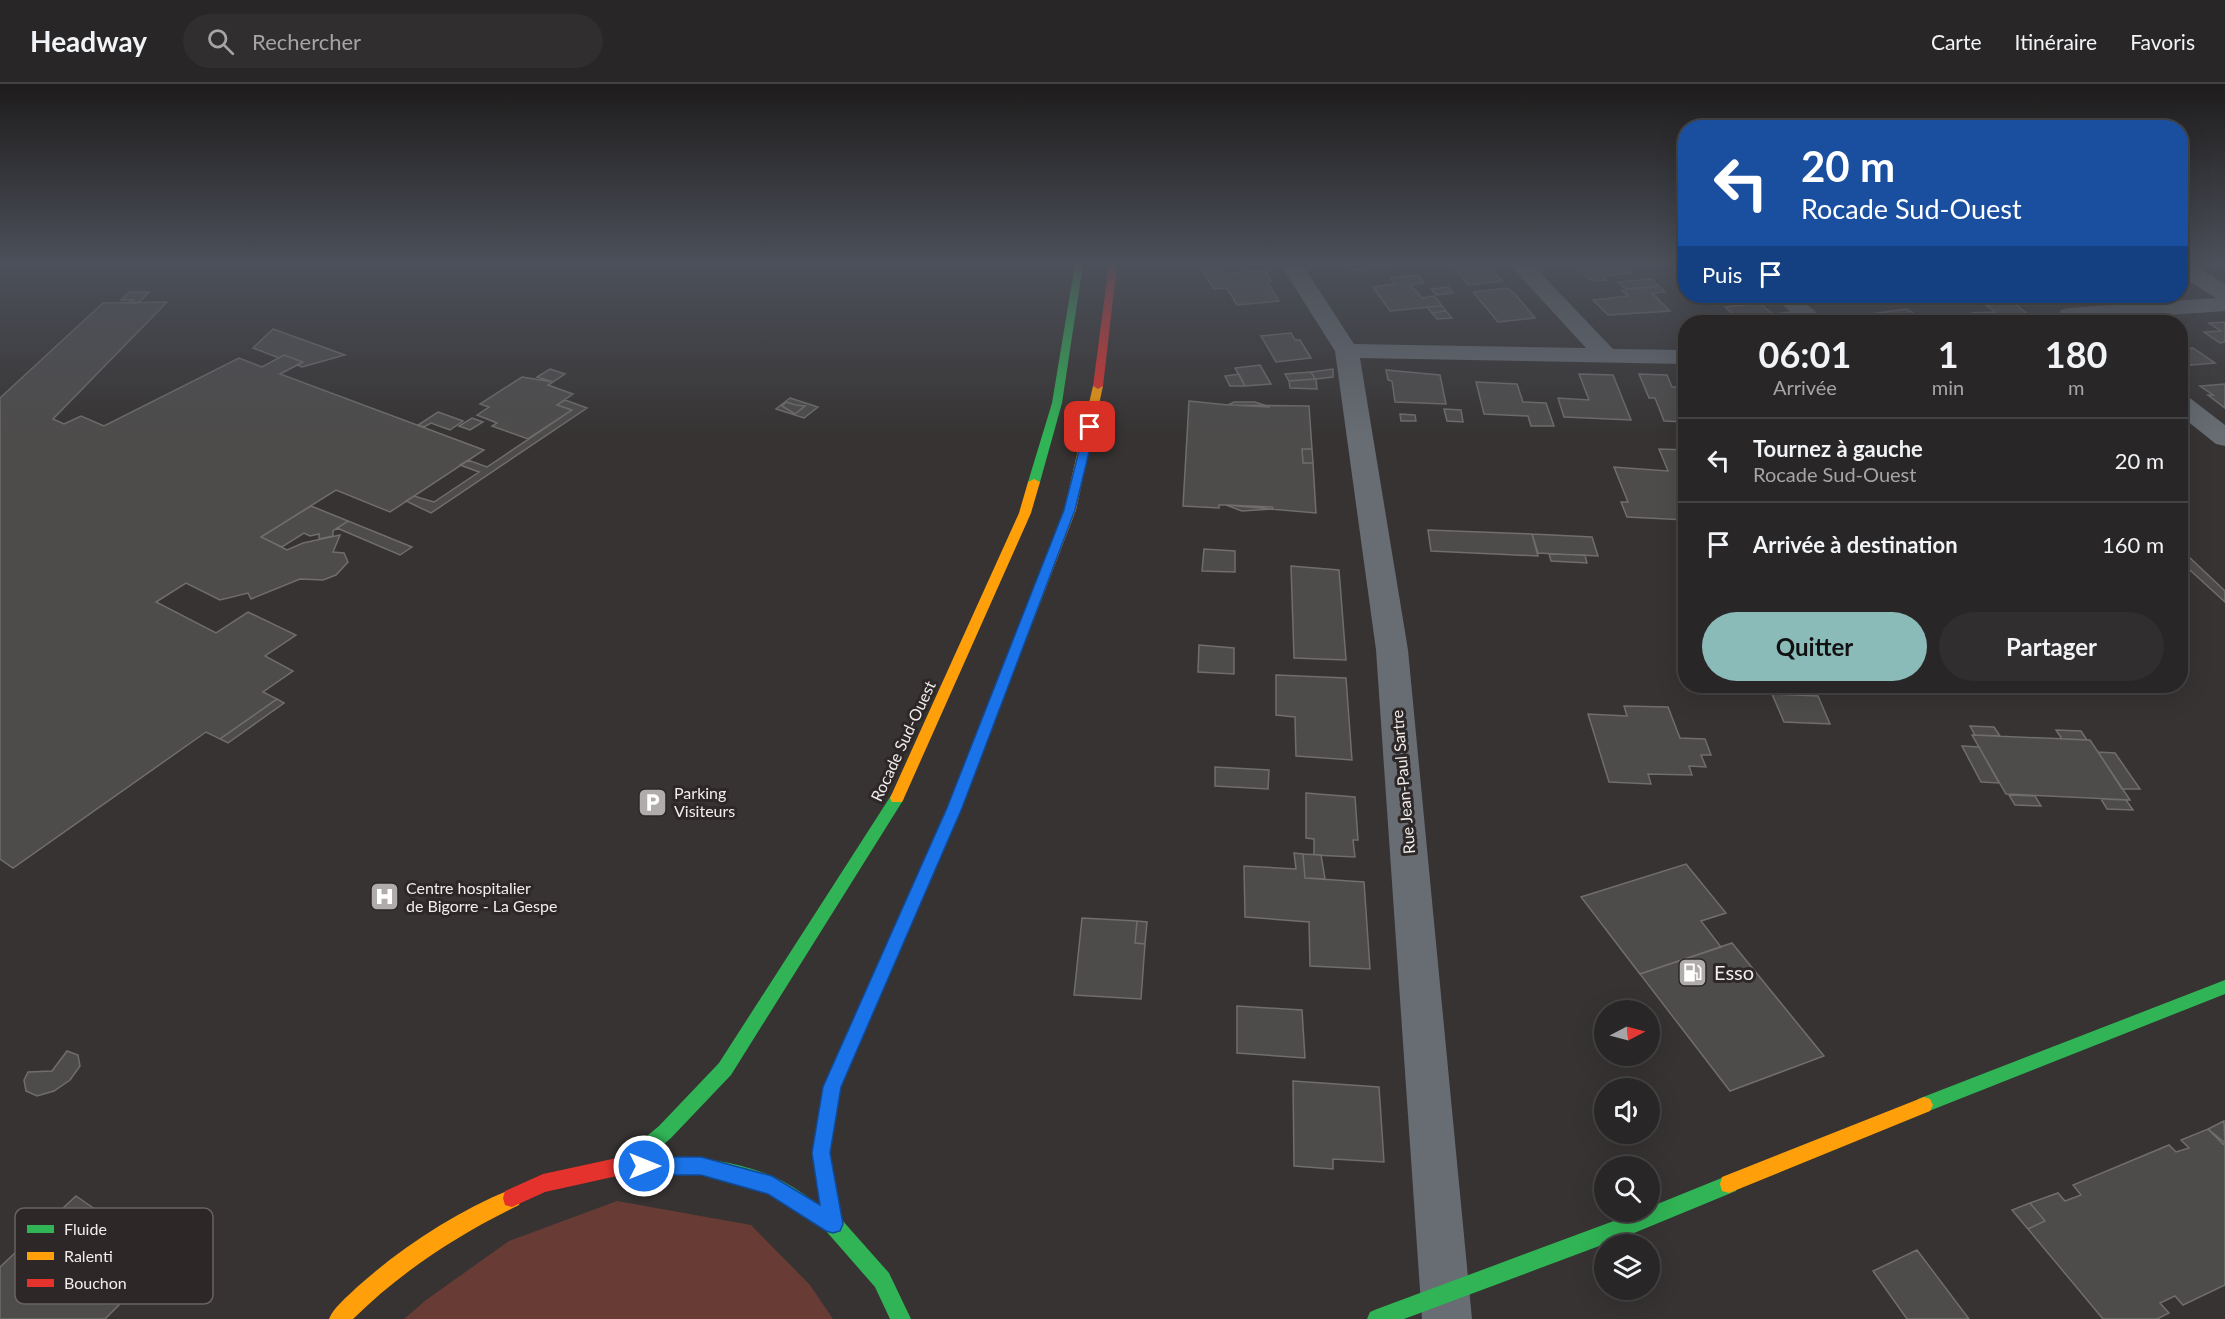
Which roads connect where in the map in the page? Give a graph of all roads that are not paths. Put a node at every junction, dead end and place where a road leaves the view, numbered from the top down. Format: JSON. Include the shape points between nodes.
{"nodes":[{"id":1,"x":1070,"y":322,"type":"edge"},
{"id":2,"x":1106,"y":322,"type":"edge"},
{"id":3,"x":1328,"y":322,"type":"edge"},
{"id":4,"x":1574,"y":322,"type":"edge"},
{"id":5,"x":1347,"y":351,"type":"junction"},
{"id":6,"x":1606,"y":355,"type":"junction"},
{"id":7,"x":1678,"y":357,"type":"edge"},
{"id":8,"x":2188,"y":409,"type":"edge"},
{"id":9,"x":2225,"y":438,"type":"edge"},
{"id":10,"x":2225,"y":987,"type":"edge"},
{"id":11,"x":626,"y":1166,"type":"junction"},
{"id":12,"x":833,"y":1224,"type":"junction"},
{"id":13,"x":1446,"y":1306,"type":"edge"},
{"id":14,"x":339,"y":1319,"type":"edge"},
{"id":15,"x":901,"y":1319,"type":"edge"},
{"id":16,"x":1377,"y":1319,"type":"edge"}],
"edges":[{"from":1,"to":11,"type":"main road","name":"Rocade Sud-Ouest","via":[[1057,403],[1025,513],[897,799],[725,1069],[665,1132]]},
{"from":2,"to":12,"type":"main road","via":[[1095,407],[1070,510],[954,808],[832,1087],[821,1153]]},
{"from":3,"to":5,"type":"street","name":"Rue Jean-Paul Sartre"},
{"from":4,"to":6,"type":"street"},
{"from":5,"to":6,"type":"street"},
{"from":5,"to":13,"type":"street","name":"Rue Jean-Paul Sartre","via":[[1392,650]]},
{"from":6,"to":7,"type":"street"},
{"from":8,"to":9,"type":"street"},
{"from":10,"to":13,"type":"main road","via":[[1890,1118]]},
{"from":11,"to":12,"type":"main road","via":[[701,1166],[772,1185]]},
{"from":11,"to":14,"type":"main road","via":[[543,1183],[459,1223],[374,1283]]},
{"from":12,"to":15,"type":"main road","via":[[882,1280]]},
{"from":13,"to":16,"type":"main road"}]}
